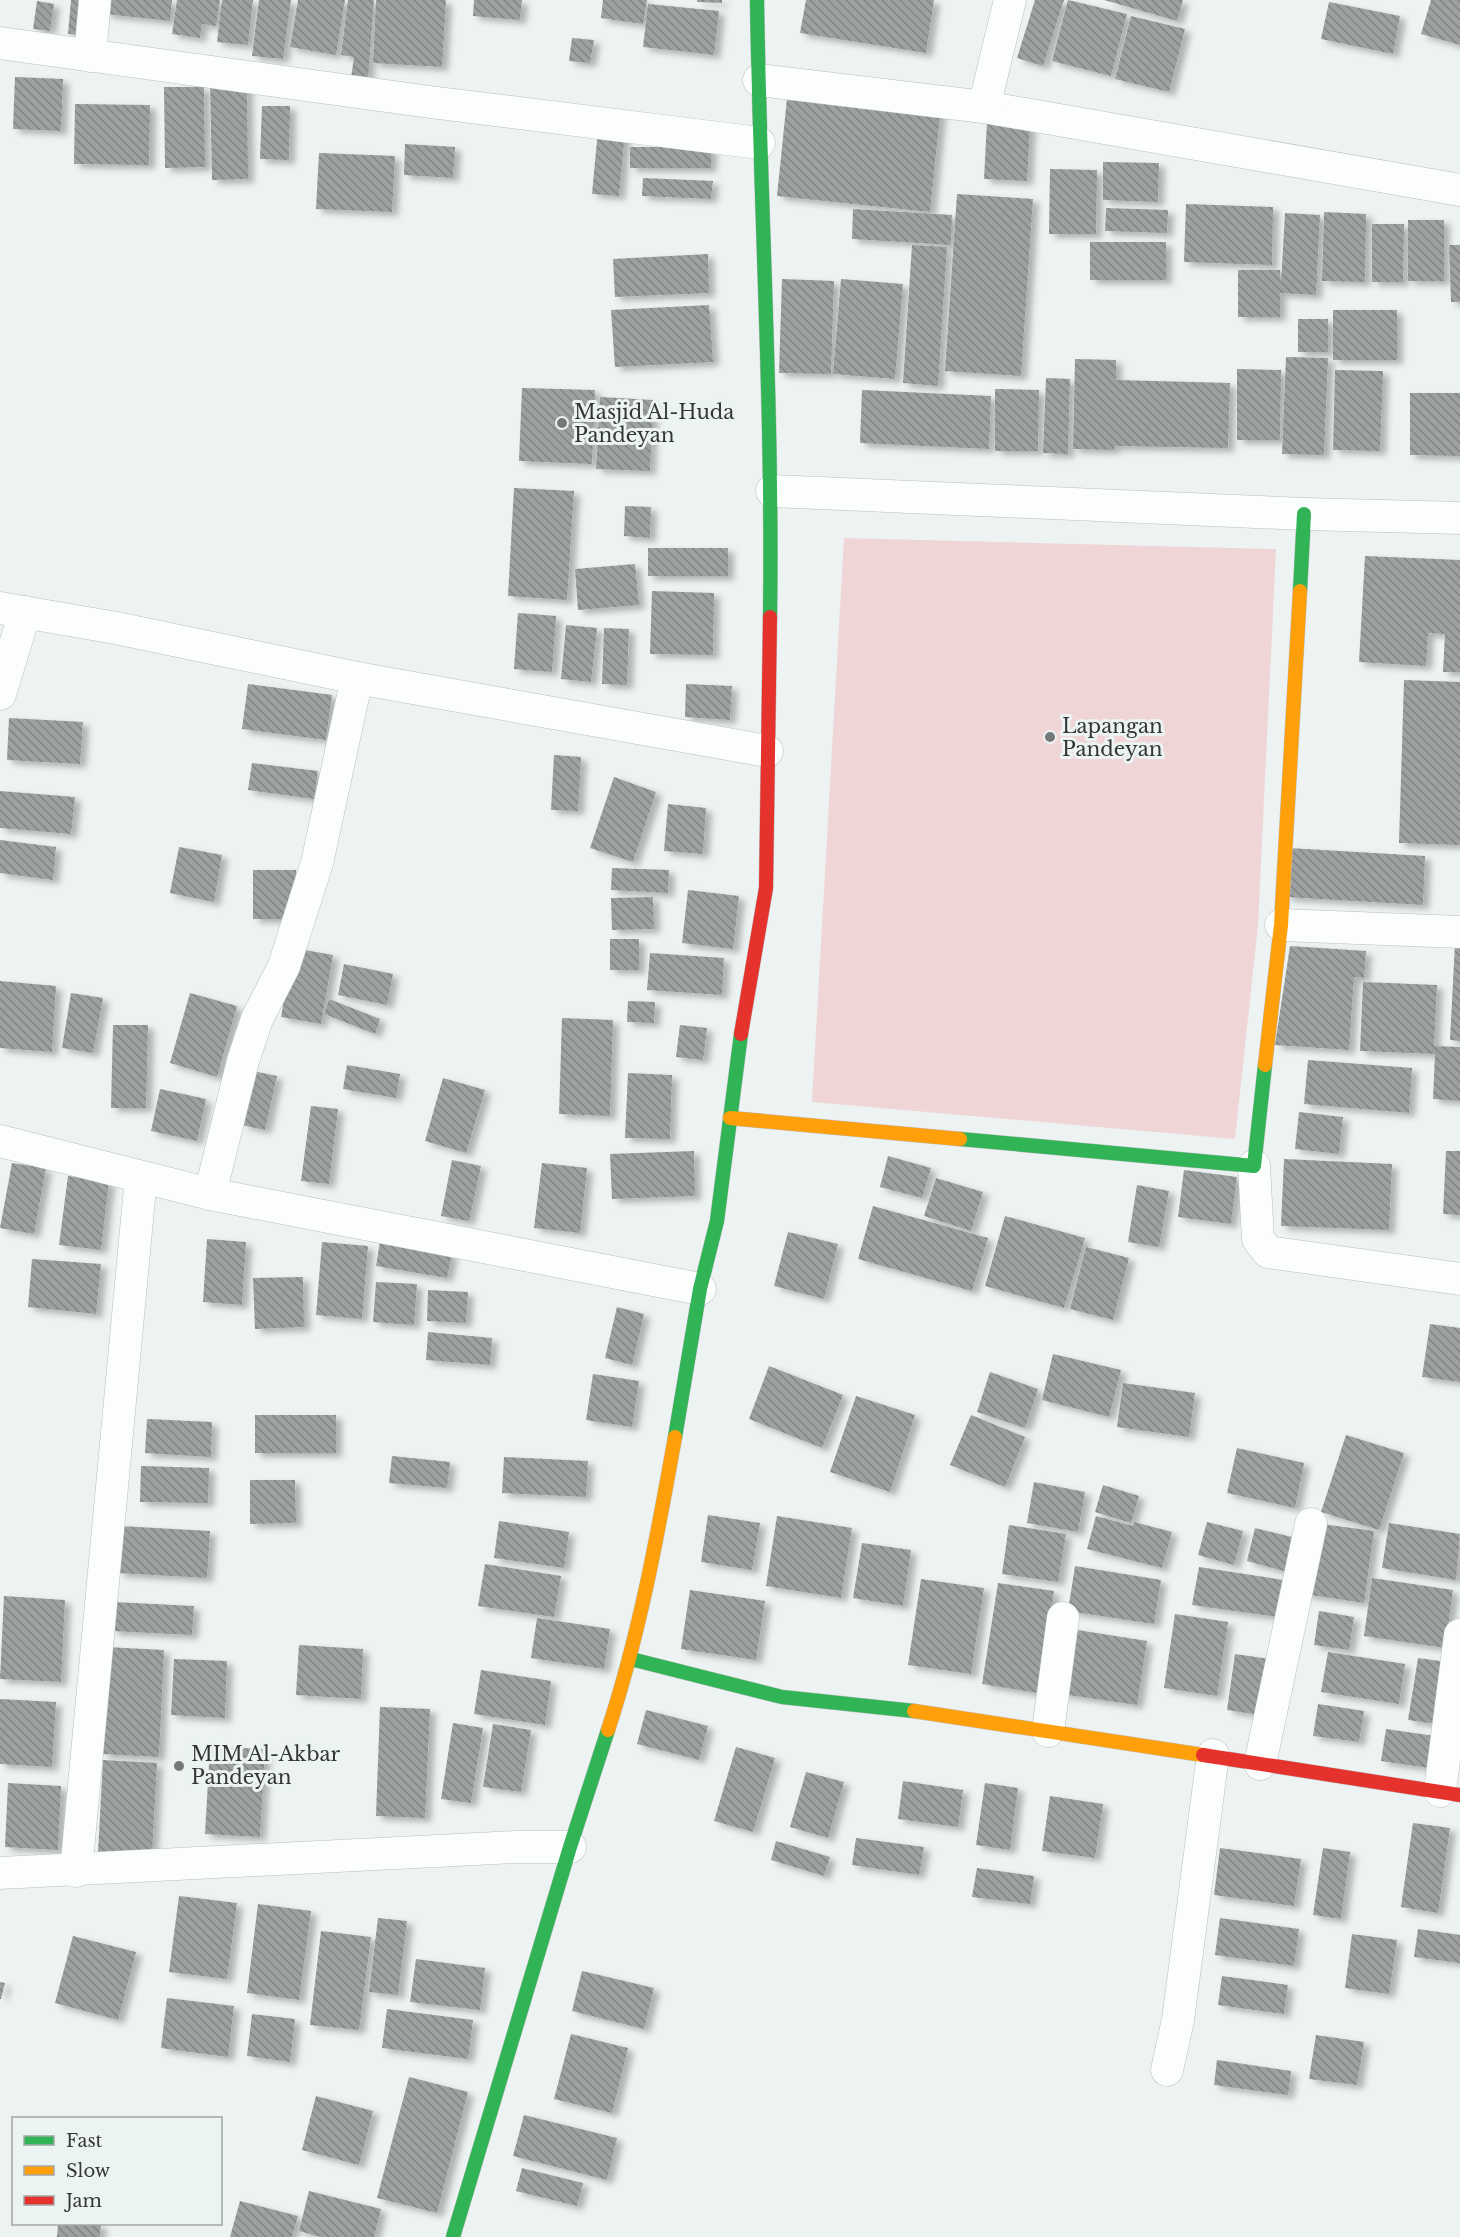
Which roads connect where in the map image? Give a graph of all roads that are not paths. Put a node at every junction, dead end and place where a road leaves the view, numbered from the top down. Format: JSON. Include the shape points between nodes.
{"nodes":[{"id":1,"x":95,"y":0,"type":"edge"},
{"id":2,"x":757,"y":0,"type":"edge"},
{"id":3,"x":1010,"y":0,"type":"edge"},
{"id":4,"x":0,"y":43,"type":"edge"},
{"id":5,"x":90,"y":56,"type":"junction"},
{"id":6,"x":759,"y":80,"type":"junction"},
{"id":7,"x":984,"y":107,"type":"junction"},
{"id":8,"x":759,"y":143,"type":"junction"},
{"id":9,"x":1460,"y":190,"type":"edge"},
{"id":10,"x":772,"y":491,"type":"junction"},
{"id":11,"x":1304,"y":514,"type":"junction"},
{"id":12,"x":1460,"y":518,"type":"edge"},
{"id":13,"x":12,"y":610,"type":"edge"},
{"id":14,"x":357,"y":678,"type":"junction"},
{"id":15,"x":0,"y":694,"type":"edge"},
{"id":16,"x":767,"y":751,"type":"junction"},
{"id":17,"x":1281,"y":925,"type":"junction"},
{"id":18,"x":1460,"y":932,"type":"edge"},
{"id":19,"x":730,"y":1118,"type":"junction"},
{"id":20,"x":0,"y":1141,"type":"edge"},
{"id":21,"x":1254,"y":1166,"type":"junction"},
{"id":22,"x":141,"y":1177,"type":"junction"},
{"id":23,"x":210,"y":1194,"type":"junction"},
{"id":24,"x":1460,"y":1279,"type":"edge"},
{"id":25,"x":700,"y":1289,"type":"junction"},
{"id":26,"x":1311,"y":1524,"type":"dead end"},
{"id":27,"x":1063,"y":1618,"type":"dead end"},
{"id":28,"x":1460,"y":1635,"type":"edge"},
{"id":29,"x":631,"y":1659,"type":"junction"},
{"id":30,"x":1048,"y":1731,"type":"junction"},
{"id":31,"x":1213,"y":1755,"type":"junction"},
{"id":32,"x":1260,"y":1764,"type":"junction"},
{"id":33,"x":1450,"y":1793,"type":"edge"},
{"id":34,"x":570,"y":1847,"type":"junction"},
{"id":35,"x":76,"y":1871,"type":"junction"},
{"id":36,"x":0,"y":1873,"type":"edge"},
{"id":37,"x":1167,"y":2070,"type":"dead end"},
{"id":38,"x":453,"y":2237,"type":"edge"}],
"edges":[{"from":1,"to":5,"type":"street"},
{"from":2,"to":6,"type":"street"},
{"from":3,"to":7,"type":"street"},
{"from":4,"to":5,"type":"street"},
{"from":5,"to":8,"type":"street"},
{"from":6,"to":7,"type":"street"},
{"from":6,"to":8,"type":"street"},
{"from":7,"to":9,"type":"street"},
{"from":8,"to":10,"type":"street"},
{"from":10,"to":11,"type":"street"},
{"from":10,"to":16,"type":"street"},
{"from":11,"to":12,"type":"street"},
{"from":11,"to":17,"type":"street"},
{"from":13,"to":14,"type":"street"},
{"from":13,"to":15,"type":"street"},
{"from":14,"to":16,"type":"street"},
{"from":14,"to":23,"type":"street","via":[[317,863],[284,966],[257,1019],[243,1061]]},
{"from":16,"to":19,"type":"street","via":[[766,888]]},
{"from":17,"to":18,"type":"street"},
{"from":17,"to":21,"type":"street"},
{"from":19,"to":21,"type":"street"},
{"from":19,"to":25,"type":"street","via":[[717,1221]]},
{"from":20,"to":22,"type":"street"},
{"from":21,"to":24,"type":"street","via":[[1258,1239],[1268,1252]]},
{"from":22,"to":23,"type":"street"},
{"from":22,"to":35,"type":"street"},
{"from":23,"to":25,"type":"street"},
{"from":25,"to":29,"type":"street","via":[[660,1522]]},
{"from":26,"to":32,"type":"street"},
{"from":27,"to":30,"type":"street"},
{"from":28,"to":33,"type":"street"},
{"from":29,"to":30,"type":"street","via":[[782,1697],[942,1714]]},
{"from":29,"to":34,"type":"street"},
{"from":30,"to":31,"type":"street"},
{"from":31,"to":32,"type":"street"},
{"from":31,"to":37,"type":"street","via":[[1178,2020]]},
{"from":32,"to":33,"type":"street"},
{"from":34,"to":35,"type":"street"},
{"from":34,"to":38,"type":"street"},
{"from":35,"to":36,"type":"street"}]}
